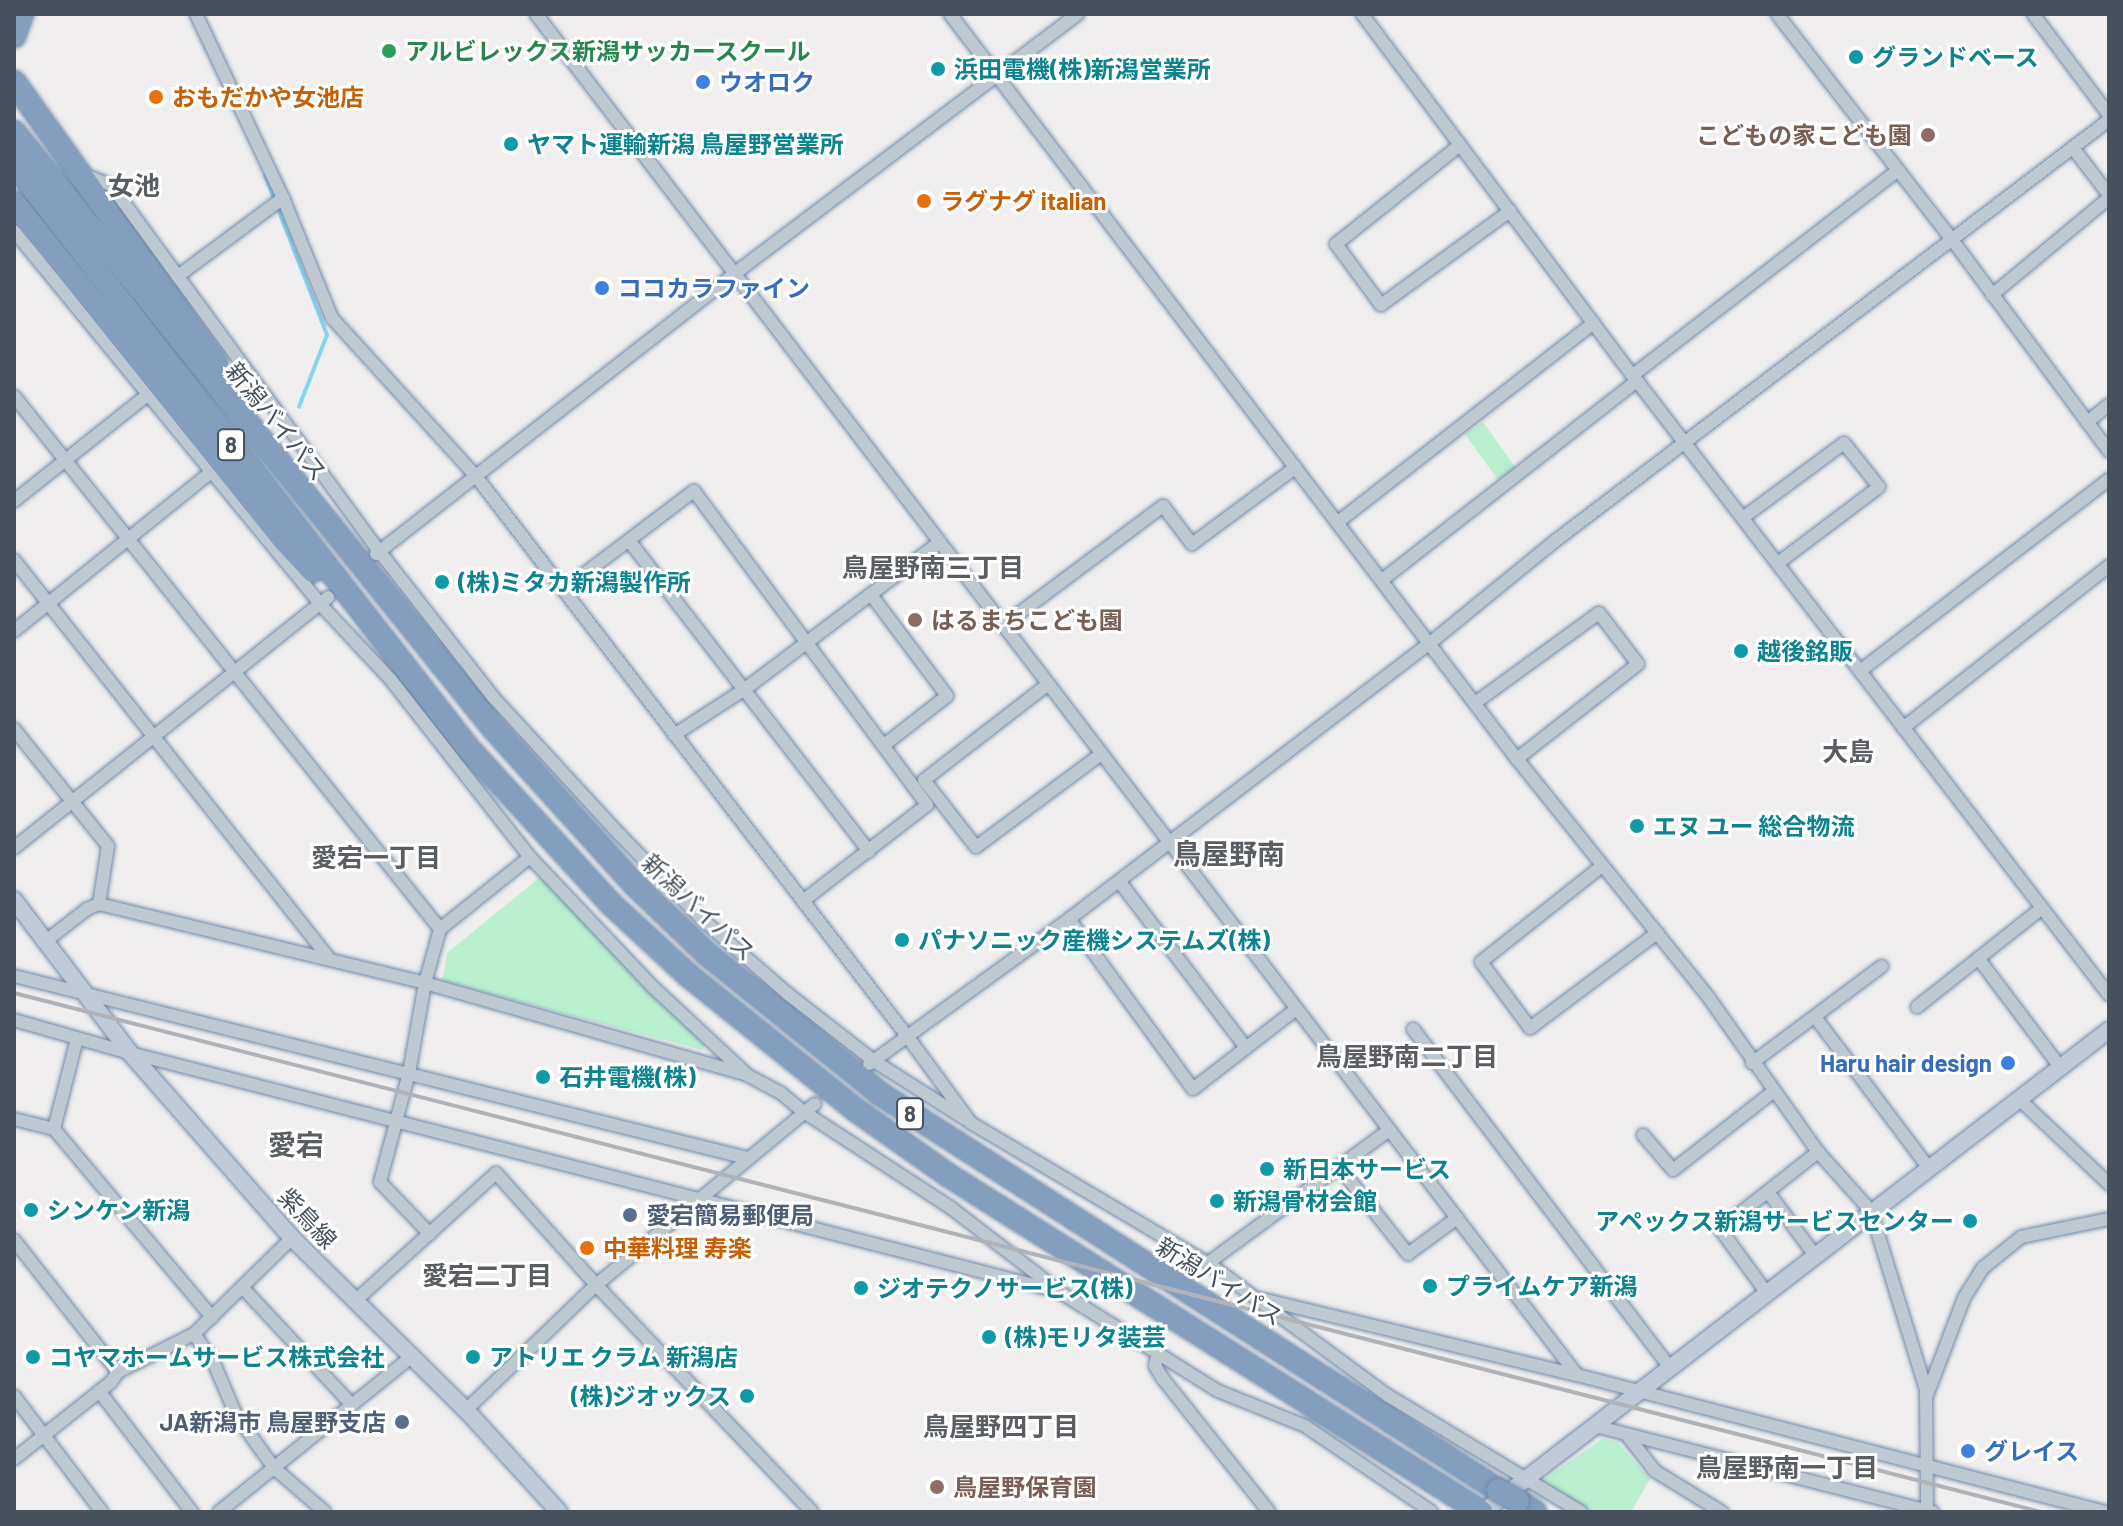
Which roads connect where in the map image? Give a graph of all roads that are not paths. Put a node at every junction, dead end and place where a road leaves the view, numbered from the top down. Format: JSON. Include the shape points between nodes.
{"nodes":[{"id":1,"x":22,"y":14,"type":"edge"},
{"id":2,"x":196,"y":14,"type":"edge"},
{"id":3,"x":536,"y":14,"type":"edge"},
{"id":4,"x":950,"y":14,"type":"edge"},
{"id":5,"x":1078,"y":14,"type":"edge"},
{"id":6,"x":1362,"y":14,"type":"edge"},
{"id":7,"x":1777,"y":14,"type":"edge"},
{"id":8,"x":2033,"y":14,"type":"edge"},
{"id":9,"x":14,"y":36,"type":"edge"},
{"id":10,"x":14,"y":61,"type":"edge"},
{"id":11,"x":997,"y":75,"type":"junction"},
{"id":12,"x":14,"y":82,"type":"edge"},
{"id":13,"x":14,"y":91,"type":"edge"},
{"id":14,"x":36,"y":113,"type":"junction"},
{"id":15,"x":2109,"y":117,"type":"edge"},
{"id":16,"x":14,"y":132,"type":"edge"},
{"id":17,"x":1460,"y":145,"type":"junction"},
{"id":18,"x":2073,"y":148,"type":"junction"},
{"id":19,"x":14,"y":164,"type":"edge"},
{"id":20,"x":1898,"y":170,"type":"junction"},
{"id":21,"x":80,"y":174,"type":"junction"},
{"id":22,"x":2109,"y":196,"type":"edge"},
{"id":23,"x":283,"y":198,"type":"junction"},
{"id":24,"x":14,"y":203,"type":"edge"},
{"id":25,"x":1510,"y":211,"type":"junction"},
{"id":26,"x":74,"y":225,"type":"junction"},
{"id":27,"x":14,"y":231,"type":"edge"},
{"id":28,"x":1953,"y":241,"type":"junction"},
{"id":29,"x":734,"y":274,"type":"junction"},
{"id":30,"x":178,"y":276,"type":"junction"},
{"id":31,"x":1992,"y":295,"type":"junction"},
{"id":32,"x":1594,"y":323,"type":"junction"},
{"id":33,"x":1635,"y":378,"type":"junction"},
{"id":34,"x":150,"y":393,"type":"junction"},
{"id":35,"x":14,"y":396,"type":"edge"},
{"id":36,"x":2109,"y":405,"type":"edge"},
{"id":37,"x":2087,"y":422,"type":"junction"},
{"id":38,"x":1687,"y":443,"type":"junction"},
{"id":39,"x":2109,"y":451,"type":"edge"},
{"id":40,"x":65,"y":460,"type":"junction"},
{"id":41,"x":1296,"y":467,"type":"junction"},
{"id":42,"x":212,"y":471,"type":"junction"},
{"id":43,"x":475,"y":475,"type":"junction"},
{"id":44,"x":2109,"y":479,"type":"edge"},
{"id":45,"x":14,"y":501,"type":"edge"},
{"id":46,"x":1744,"y":517,"type":"junction"},
{"id":47,"x":1338,"y":522,"type":"junction"},
{"id":48,"x":128,"y":539,"type":"junction"},
{"id":49,"x":630,"y":542,"type":"junction"},
{"id":50,"x":939,"y":543,"type":"junction"},
{"id":51,"x":376,"y":554,"type":"junction"},
{"id":52,"x":14,"y":560,"type":"edge"},
{"id":53,"x":1778,"y":563,"type":"junction"},
{"id":54,"x":2109,"y":566,"type":"edge"},
{"id":55,"x":1382,"y":580,"type":"junction"},
{"id":56,"x":563,"y":590,"type":"junction"},
{"id":57,"x":872,"y":596,"type":"junction"},
{"id":58,"x":324,"y":601,"type":"junction"},
{"id":59,"x":49,"y":603,"type":"junction"},
{"id":60,"x":1002,"y":626,"type":"junction"},
{"id":61,"x":411,"y":629,"type":"junction"},
{"id":62,"x":14,"y":631,"type":"edge"},
{"id":63,"x":805,"y":641,"type":"junction"},
{"id":64,"x":1430,"y":643,"type":"junction"},
{"id":65,"x":396,"y":659,"type":"junction"},
{"id":66,"x":1860,"y":671,"type":"junction"},
{"id":67,"x":235,"y":672,"type":"junction"},
{"id":68,"x":1047,"y":685,"type":"junction"},
{"id":69,"x":745,"y":689,"type":"junction"},
{"id":70,"x":1475,"y":703,"type":"junction"},
{"id":71,"x":1903,"y":728,"type":"junction"},
{"id":72,"x":14,"y":729,"type":"edge"},
{"id":73,"x":156,"y":735,"type":"junction"},
{"id":74,"x":674,"y":735,"type":"junction"},
{"id":75,"x":884,"y":745,"type":"junction"},
{"id":76,"x":1101,"y":754,"type":"junction"},
{"id":77,"x":1517,"y":759,"type":"junction"},
{"id":78,"x":72,"y":801,"type":"junction"},
{"id":79,"x":1168,"y":843,"type":"junction"},
{"id":80,"x":14,"y":848,"type":"edge"},
{"id":81,"x":869,"y":851,"type":"junction"},
{"id":82,"x":530,"y":857,"type":"junction"},
{"id":83,"x":1602,"y":866,"type":"junction"},
{"id":84,"x":1119,"y":881,"type":"junction"},
{"id":85,"x":14,"y":900,"type":"edge"},
{"id":86,"x":803,"y":901,"type":"junction"},
{"id":87,"x":99,"y":904,"type":"junction"},
{"id":88,"x":2042,"y":908,"type":"junction"},
{"id":89,"x":1069,"y":919,"type":"junction"},
{"id":90,"x":440,"y":929,"type":"junction"},
{"id":91,"x":1657,"y":933,"type":"junction"},
{"id":92,"x":46,"y":941,"type":"junction"},
{"id":93,"x":328,"y":957,"type":"junction"},
{"id":94,"x":1978,"y":958,"type":"junction"},
{"id":95,"x":1882,"y":966,"type":"dead end"},
{"id":96,"x":14,"y":976,"type":"edge"},
{"id":97,"x":425,"y":983,"type":"junction"},
{"id":98,"x":2109,"y":995,"type":"edge"},
{"id":99,"x":88,"y":997,"type":"junction"},
{"id":100,"x":1917,"y":1007,"type":"dead end"},
{"id":101,"x":1296,"y":1009,"type":"junction"},
{"id":102,"x":1815,"y":1017,"type":"junction"},
{"id":103,"x":14,"y":1020,"type":"edge"},
{"id":104,"x":1413,"y":1029,"type":"dead end"},
{"id":105,"x":2109,"y":1030,"type":"edge"},
{"id":106,"x":907,"y":1036,"type":"junction"},
{"id":107,"x":77,"y":1039,"type":"junction"},
{"id":108,"x":1246,"y":1048,"type":"junction"},
{"id":109,"x":130,"y":1053,"type":"junction"},
{"id":110,"x":872,"y":1062,"type":"junction"},
{"id":111,"x":1752,"y":1063,"type":"junction"},
{"id":112,"x":2060,"y":1067,"type":"junction"},
{"id":113,"x":409,"y":1073,"type":"junction"},
{"id":114,"x":747,"y":1075,"type":"junction"},
{"id":115,"x":1773,"y":1092,"type":"junction"},
{"id":116,"x":2019,"y":1099,"type":"junction"},
{"id":117,"x":815,"y":1104,"type":"dead end"},
{"id":118,"x":804,"y":1112,"type":"junction"},
{"id":119,"x":20,"y":1120,"type":"edge"},
{"id":120,"x":395,"y":1120,"type":"junction"},
{"id":121,"x":971,"y":1123,"type":"junction"},
{"id":122,"x":54,"y":1129,"type":"junction"},
{"id":123,"x":14,"y":1130,"type":"edge"},
{"id":124,"x":1389,"y":1130,"type":"junction"},
{"id":125,"x":1643,"y":1135,"type":"dead end"},
{"id":126,"x":1818,"y":1152,"type":"junction"},
{"id":127,"x":747,"y":1158,"type":"junction"},
{"id":128,"x":1928,"y":1167,"type":"junction"},
{"id":129,"x":1340,"y":1168,"type":"junction"},
{"id":130,"x":2109,"y":1184,"type":"edge"},
{"id":131,"x":1768,"y":1192,"type":"junction"},
{"id":132,"x":700,"y":1197,"type":"junction"},
{"id":133,"x":1871,"y":1211,"type":"junction"},
{"id":134,"x":1457,"y":1218,"type":"junction"},
{"id":135,"x":2109,"y":1219,"type":"edge"},
{"id":136,"x":430,"y":1234,"type":"junction"},
{"id":137,"x":292,"y":1238,"type":"junction"},
{"id":138,"x":14,"y":1240,"type":"edge"},
{"id":139,"x":1814,"y":1254,"type":"junction"},
{"id":140,"x":1208,"y":1263,"type":"junction"},
{"id":141,"x":596,"y":1285,"type":"junction"},
{"id":142,"x":242,"y":1287,"type":"junction"},
{"id":143,"x":1060,"y":1292,"type":"junction"},
{"id":144,"x":1766,"y":1292,"type":"junction"},
{"id":145,"x":1255,"y":1298,"type":"junction"},
{"id":146,"x":355,"y":1301,"type":"junction"},
{"id":147,"x":212,"y":1317,"type":"junction"},
{"id":148,"x":194,"y":1334,"type":"junction"},
{"id":149,"x":1158,"y":1353,"type":"junction"},
{"id":150,"x":410,"y":1358,"type":"junction"},
{"id":151,"x":1670,"y":1367,"type":"junction"},
{"id":152,"x":118,"y":1372,"type":"junction"},
{"id":153,"x":1577,"y":1375,"type":"junction"},
{"id":154,"x":99,"y":1391,"type":"junction"},
{"id":155,"x":1639,"y":1391,"type":"junction"},
{"id":156,"x":1927,"y":1395,"type":"junction"},
{"id":157,"x":14,"y":1396,"type":"edge"},
{"id":158,"x":352,"y":1405,"type":"junction"},
{"id":159,"x":466,"y":1410,"type":"junction"},
{"id":160,"x":1595,"y":1426,"type":"junction"},
{"id":161,"x":1626,"y":1434,"type":"junction"},
{"id":162,"x":44,"y":1435,"type":"junction"},
{"id":163,"x":14,"y":1459,"type":"edge"},
{"id":164,"x":274,"y":1468,"type":"junction"},
{"id":165,"x":1927,"y":1468,"type":"junction"},
{"id":166,"x":1526,"y":1480,"type":"junction"},
{"id":167,"x":1517,"y":1501,"type":"edge"},
{"id":168,"x":1479,"y":1511,"type":"edge"},
{"id":169,"x":1930,"y":1511,"type":"edge"},
{"id":170,"x":102,"y":1512,"type":"edge"},
{"id":171,"x":192,"y":1512,"type":"edge"},
{"id":172,"x":219,"y":1512,"type":"edge"},
{"id":173,"x":325,"y":1512,"type":"edge"},
{"id":174,"x":559,"y":1512,"type":"edge"},
{"id":175,"x":812,"y":1512,"type":"edge"},
{"id":176,"x":1269,"y":1512,"type":"edge"},
{"id":177,"x":1432,"y":1512,"type":"edge"},
{"id":178,"x":1581,"y":1512,"type":"edge"},
{"id":179,"x":1722,"y":1512,"type":"edge"},
{"id":180,"x":2105,"y":1512,"type":"edge"}],
"edges":[{"from":1,"to":9,"type":"highway"},
{"from":2,"to":23,"type":"street"},
{"from":3,"to":29,"type":"street"},
{"from":4,"to":11,"type":"street"},
{"from":5,"to":11,"type":"street"},
{"from":6,"to":17,"type":"street"},
{"from":7,"to":20,"type":"street"},
{"from":8,"to":15,"type":"street"},
{"from":10,"to":14,"type":"highway"},
{"from":11,"to":29,"type":"street"},
{"from":11,"to":41,"type":"street"},
{"from":12,"to":14,"type":"highway"},
{"from":13,"to":14,"type":"highway"},
{"from":14,"to":21,"type":"highway"},
{"from":15,"to":18,"type":"street"},
{"from":16,"to":26,"type":"highway","name":"新潟バイパス","number":"8"},
{"from":17,"to":25,"type":"street"},
{"from":17,"to":25,"type":"street","via":[[1336,244],[1381,305]]},
{"from":18,"to":22,"type":"street"},
{"from":18,"to":28,"type":"street"},
{"from":19,"to":26,"type":"highway","name":"新潟バイパス","number":"8"},
{"from":20,"to":28,"type":"street"},
{"from":20,"to":33,"type":"street"},
{"from":21,"to":30,"type":"street","via":[[111,185]]},
{"from":21,"to":61,"type":"highway"},
{"from":22,"to":31,"type":"street"},
{"from":23,"to":30,"type":"street"},
{"from":23,"to":43,"type":"street","via":[[332,318]]},
{"from":24,"to":65,"type":"highway","via":[[285,541]]},
{"from":25,"to":32,"type":"street"},
{"from":26,"to":61,"type":"highway","name":"新潟バイパス","number":"8"},
{"from":26,"to":65,"type":"highway","name":"新潟バイパス","number":"8"},
{"from":27,"to":34,"type":"street"},
{"from":28,"to":31,"type":"street"},
{"from":28,"to":38,"type":"street"},
{"from":29,"to":43,"type":"street"},
{"from":29,"to":50,"type":"street"},
{"from":30,"to":51,"type":"street"},
{"from":31,"to":37,"type":"street"},
{"from":32,"to":33,"type":"street"},
{"from":32,"to":47,"type":"street"},
{"from":33,"to":38,"type":"street"},
{"from":33,"to":55,"type":"street"},
{"from":34,"to":40,"type":"street"},
{"from":34,"to":42,"type":"street"},
{"from":35,"to":40,"type":"street"},
{"from":36,"to":37,"type":"street"},
{"from":37,"to":39,"type":"street"},
{"from":38,"to":46,"type":"street"},
{"from":38,"to":64,"type":"street"},
{"from":40,"to":45,"type":"street"},
{"from":40,"to":48,"type":"street"},
{"from":41,"to":47,"type":"street"},
{"from":41,"to":60,"type":"street","via":[[1192,544],[1163,506]]},
{"from":42,"to":48,"type":"street"},
{"from":42,"to":58,"type":"street"},
{"from":43,"to":51,"type":"street"},
{"from":43,"to":56,"type":"street"},
{"from":44,"to":66,"type":"street"},
{"from":46,"to":53,"type":"street"},
{"from":46,"to":53,"type":"street","via":[[1844,443],[1879,487]]},
{"from":47,"to":55,"type":"street"},
{"from":48,"to":59,"type":"street"},
{"from":48,"to":67,"type":"street"},
{"from":49,"to":56,"type":"street"},
{"from":49,"to":63,"type":"street","via":[[694,491]]},
{"from":49,"to":69,"type":"street"},
{"from":50,"to":57,"type":"street"},
{"from":50,"to":60,"type":"street"},
{"from":51,"to":110,"type":"street","via":[[493,697],[620,835],[720,935]]},
{"from":52,"to":59,"type":"street"},
{"from":53,"to":66,"type":"street"},
{"from":54,"to":71,"type":"street"},
{"from":55,"to":64,"type":"street"},
{"from":56,"to":74,"type":"street"},
{"from":57,"to":63,"type":"street"},
{"from":57,"to":75,"type":"street","via":[[947,696]]},
{"from":58,"to":67,"type":"street"},
{"from":58,"to":82,"type":"street"},
{"from":59,"to":62,"type":"street"},
{"from":59,"to":73,"type":"street"},
{"from":60,"to":68,"type":"street"},
{"from":61,"to":167,"type":"highway","name":"新潟バイパス","number":"8","via":[[635,885],[787,1021],[879,1093],[977,1159]]},
{"from":63,"to":69,"type":"street"},
{"from":63,"to":75,"type":"street"},
{"from":64,"to":70,"type":"street"},
{"from":64,"to":79,"type":"street"},
{"from":65,"to":168,"type":"highway","name":"新潟バイパス","number":"8","via":[[469,749],[611,904],[768,1042],[948,1175]]},
{"from":66,"to":71,"type":"street"},
{"from":67,"to":73,"type":"street"},
{"from":67,"to":90,"type":"street"},
{"from":68,"to":76,"type":"street"},
{"from":68,"to":76,"type":"street","via":[[924,780],[976,847]]},
{"from":69,"to":74,"type":"street"},
{"from":69,"to":81,"type":"street"},
{"from":70,"to":77,"type":"street"},
{"from":70,"to":77,"type":"street","via":[[1599,613],[1638,664]]},
{"from":71,"to":88,"type":"street"},
{"from":72,"to":78,"type":"street"},
{"from":73,"to":78,"type":"street"},
{"from":73,"to":93,"type":"street"},
{"from":74,"to":86,"type":"street"},
{"from":75,"to":81,"type":"street","via":[[927,805]]},
{"from":76,"to":79,"type":"street"},
{"from":77,"to":83,"type":"street"},
{"from":78,"to":80,"type":"street"},
{"from":78,"to":87,"type":"street","via":[[108,846]]},
{"from":79,"to":84,"type":"street"},
{"from":79,"to":101,"type":"street"},
{"from":81,"to":86,"type":"street"},
{"from":82,"to":90,"type":"street"},
{"from":82,"to":114,"type":"street","via":[[654,988]]},
{"from":83,"to":91,"type":"street"},
{"from":83,"to":91,"type":"street","via":[[1481,962],[1530,1028]]},
{"from":84,"to":89,"type":"street"},
{"from":84,"to":108,"type":"street"},
{"from":85,"to":92,"type":"street","name":"紫鳥線"},
{"from":86,"to":106,"type":"street"},
{"from":87,"to":92,"type":"street"},
{"from":87,"to":93,"type":"street"},
{"from":88,"to":94,"type":"street"},
{"from":88,"to":98,"type":"street"},
{"from":89,"to":106,"type":"street"},
{"from":89,"to":108,"type":"street","via":[[1193,1089]]},
{"from":90,"to":97,"type":"street"},
{"from":91,"to":111,"type":"street"},
{"from":92,"to":99,"type":"street","name":"紫鳥線"},
{"from":93,"to":97,"type":"street"},
{"from":94,"to":100,"type":"street"},
{"from":94,"to":112,"type":"street"},
{"from":95,"to":102,"type":"street"},
{"from":96,"to":99,"type":"street"},
{"from":97,"to":113,"type":"street"},
{"from":97,"to":114,"type":"street"},
{"from":99,"to":109,"type":"street","name":"紫鳥線"},
{"from":99,"to":113,"type":"street"},
{"from":101,"to":108,"type":"street"},
{"from":101,"to":124,"type":"street"},
{"from":102,"to":111,"type":"street"},
{"from":102,"to":128,"type":"street"},
{"from":103,"to":107,"type":"street"},
{"from":104,"to":151,"type":"street"},
{"from":105,"to":112,"type":"street"},
{"from":106,"to":110,"type":"street"},
{"from":106,"to":121,"type":"street"},
{"from":107,"to":109,"type":"street"},
{"from":107,"to":122,"type":"street"},
{"from":109,"to":120,"type":"street"},
{"from":109,"to":137,"type":"street","name":"紫鳥線"},
{"from":110,"to":121,"type":"street"},
{"from":111,"to":115,"type":"street"},
{"from":112,"to":116,"type":"street"},
{"from":113,"to":120,"type":"street"},
{"from":113,"to":127,"type":"street"},
{"from":114,"to":118,"type":"street"},
{"from":115,"to":125,"type":"street","via":[[1673,1170]]},
{"from":115,"to":126,"type":"street"},
{"from":116,"to":128,"type":"street"},
{"from":116,"to":130,"type":"street"},
{"from":117,"to":118,"type":"street"},
{"from":118,"to":127,"type":"street"},
{"from":118,"to":143,"type":"street","via":[[951,1208]]},
{"from":119,"to":122,"type":"street"},
{"from":119,"to":123,"type":"street"},
{"from":120,"to":132,"type":"street"},
{"from":120,"to":136,"type":"street","via":[[380,1182]]},
{"from":121,"to":140,"type":"street"},
{"from":122,"to":147,"type":"street"},
{"from":124,"to":129,"type":"street"},
{"from":124,"to":134,"type":"street"},
{"from":126,"to":131,"type":"street"},
{"from":126,"to":133,"type":"street"},
{"from":127,"to":132,"type":"street"},
{"from":128,"to":133,"type":"street"},
{"from":129,"to":134,"type":"street","via":[[1408,1254]]},
{"from":129,"to":140,"type":"street"},
{"from":131,"to":139,"type":"street"},
{"from":131,"to":144,"type":"street","via":[[1720,1229]]},
{"from":132,"to":141,"type":"street"},
{"from":132,"to":143,"type":"street"},
{"from":133,"to":139,"type":"street"},
{"from":133,"to":156,"type":"street"},
{"from":134,"to":153,"type":"street"},
{"from":135,"to":156,"type":"street","via":[[2021,1237],[1983,1268],[1964,1298]]},
{"from":136,"to":141,"type":"street","via":[[496,1173]]},
{"from":136,"to":146,"type":"street"},
{"from":137,"to":142,"type":"street"},
{"from":137,"to":146,"type":"street","name":"紫鳥線"},
{"from":138,"to":152,"type":"street"},
{"from":139,"to":144,"type":"street"},
{"from":140,"to":145,"type":"street"},
{"from":141,"to":159,"type":"street"},
{"from":141,"to":175,"type":"street"},
{"from":142,"to":147,"type":"street"},
{"from":142,"to":158,"type":"street"},
{"from":143,"to":149,"type":"street"},
{"from":144,"to":151,"type":"street"},
{"from":145,"to":153,"type":"street"},
{"from":145,"to":166,"type":"street","via":[[1387,1395]]},
{"from":146,"to":150,"type":"street","name":"紫鳥線"},
{"from":147,"to":148,"type":"street"},
{"from":148,"to":152,"type":"street"},
{"from":148,"to":164,"type":"street","via":[[213,1361],[236,1415]]},
{"from":149,"to":176,"type":"street","via":[[1155,1366],[1163,1379]]},
{"from":149,"to":177,"type":"street","via":[[1218,1391],[1305,1426]]},
{"from":150,"to":158,"type":"street"},
{"from":150,"to":159,"type":"street","name":"紫鳥線"},
{"from":151,"to":155,"type":"street"},
{"from":152,"to":154,"type":"street"},
{"from":153,"to":155,"type":"street"},
{"from":154,"to":162,"type":"street"},
{"from":154,"to":171,"type":"street"},
{"from":155,"to":160,"type":"street"},
{"from":155,"to":165,"type":"street"},
{"from":156,"to":165,"type":"street"},
{"from":157,"to":162,"type":"street"},
{"from":158,"to":164,"type":"street"},
{"from":159,"to":174,"type":"street","name":"紫鳥線"},
{"from":160,"to":161,"type":"street"},
{"from":160,"to":166,"type":"street"},
{"from":161,"to":169,"type":"street"},
{"from":161,"to":179,"type":"street","via":[[1655,1471]]},
{"from":162,"to":163,"type":"street"},
{"from":162,"to":170,"type":"street"},
{"from":164,"to":172,"type":"street"},
{"from":164,"to":173,"type":"street"},
{"from":165,"to":169,"type":"street"},
{"from":165,"to":180,"type":"street"},
{"from":166,"to":168,"type":"street"},
{"from":166,"to":178,"type":"street"}]}
